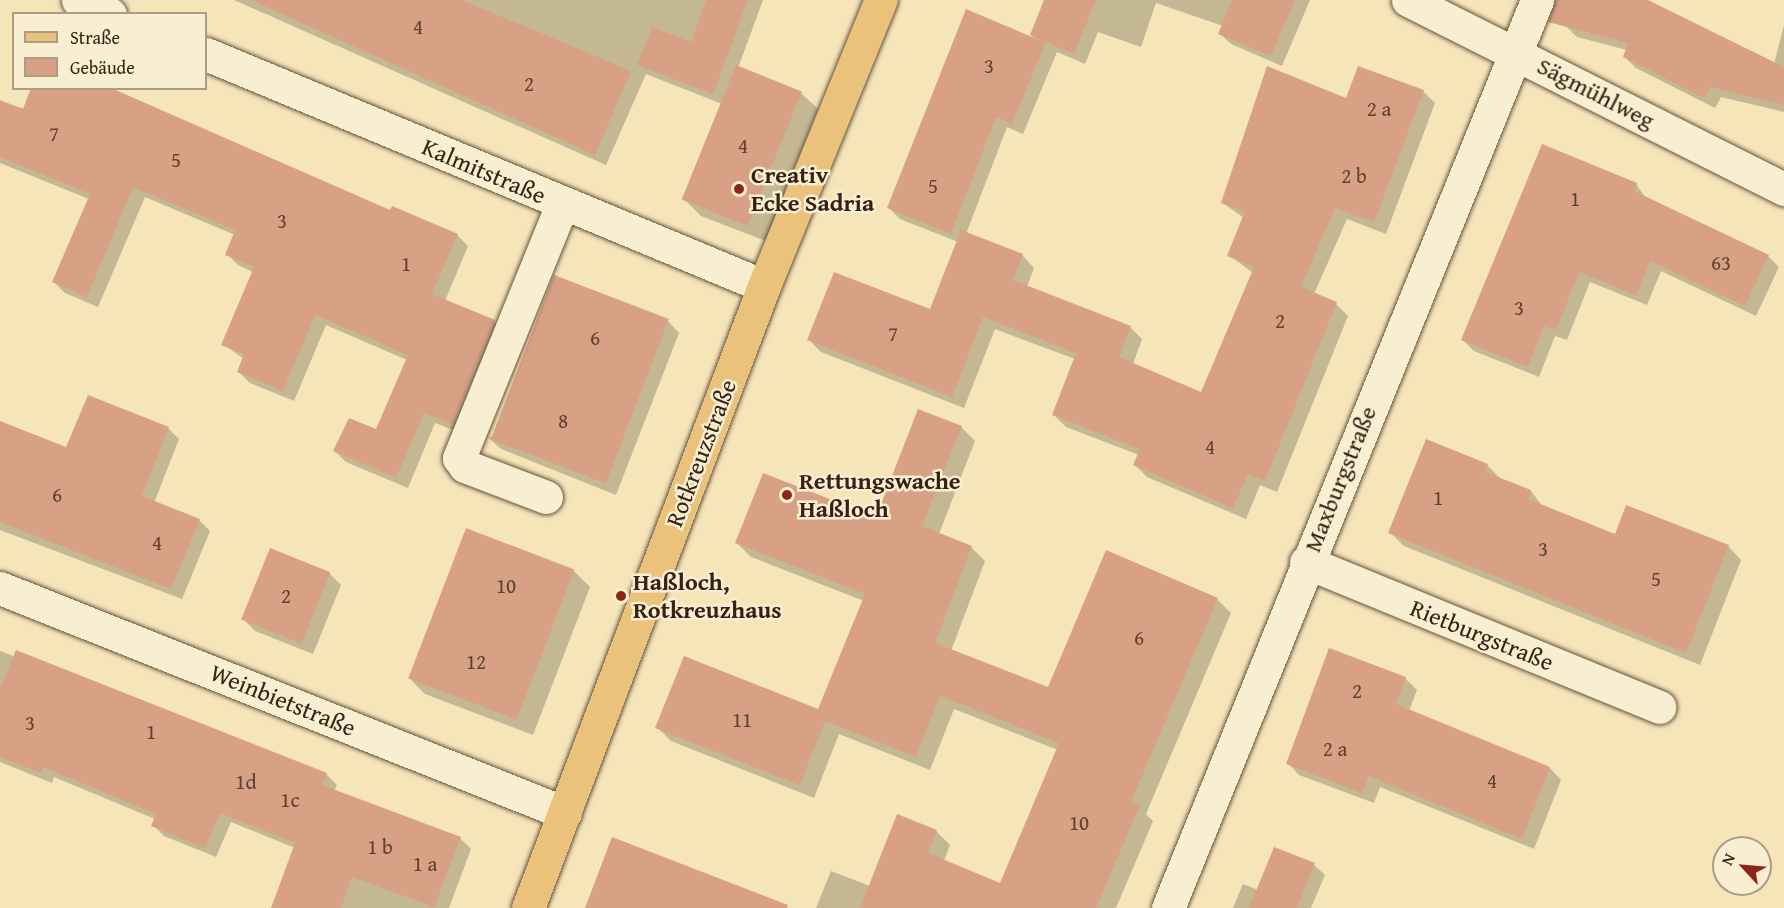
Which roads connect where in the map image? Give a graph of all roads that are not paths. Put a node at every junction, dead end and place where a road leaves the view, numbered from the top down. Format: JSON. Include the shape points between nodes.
{"nodes":[{"id":1,"x":78,"y":0,"type":"edge"},
{"id":2,"x":881,"y":0,"type":"edge"},
{"id":3,"x":1408,"y":0,"type":"edge"},
{"id":4,"x":1537,"y":0,"type":"edge"},
{"id":5,"x":105,"y":12,"type":"edge"},
{"id":6,"x":1517,"y":53,"type":"junction"},
{"id":7,"x":207,"y":54,"type":"edge"},
{"id":8,"x":1784,"y":189,"type":"edge"},
{"id":9,"x":562,"y":204,"type":"junction"},
{"id":10,"x":764,"y":286,"type":"junction"},
{"id":11,"x":546,"y":497,"type":"dead end"},
{"id":12,"x":1306,"y":562,"type":"junction"},
{"id":13,"x":0,"y":588,"type":"edge"},
{"id":14,"x":1659,"y":707,"type":"dead end"},
{"id":15,"x":565,"y":813,"type":"junction"},
{"id":16,"x":528,"y":908,"type":"edge"},
{"id":17,"x":1168,"y":908,"type":"edge"}],
"edges":[{"from":1,"to":5,"type":"street"},
{"from":2,"to":10,"type":"main road","name":"Rotkreuzstraße"},
{"from":3,"to":6,"type":"street","name":"Sägmühlweg"},
{"from":4,"to":6,"type":"street","name":"Maxburgstraße"},
{"from":6,"to":8,"type":"street","name":"Sägmühlweg"},
{"from":6,"to":12,"type":"street","name":"Maxburgstraße"},
{"from":7,"to":9,"type":"street","name":"Kalmitstraße"},
{"from":9,"to":10,"type":"street","name":"Kalmitstraße"},
{"from":9,"to":11,"type":"street","via":[[459,458],[465,466]]},
{"from":10,"to":15,"type":"main road","name":"Rotkreuzstraße"},
{"from":12,"to":14,"type":"street","name":"Rietburgstraße"},
{"from":12,"to":17,"type":"street","name":"Maxburgstraße"},
{"from":13,"to":15,"type":"street","name":"Weinbietstraße"},
{"from":15,"to":16,"type":"main road","name":"Rotkreuzstraße"}]}
